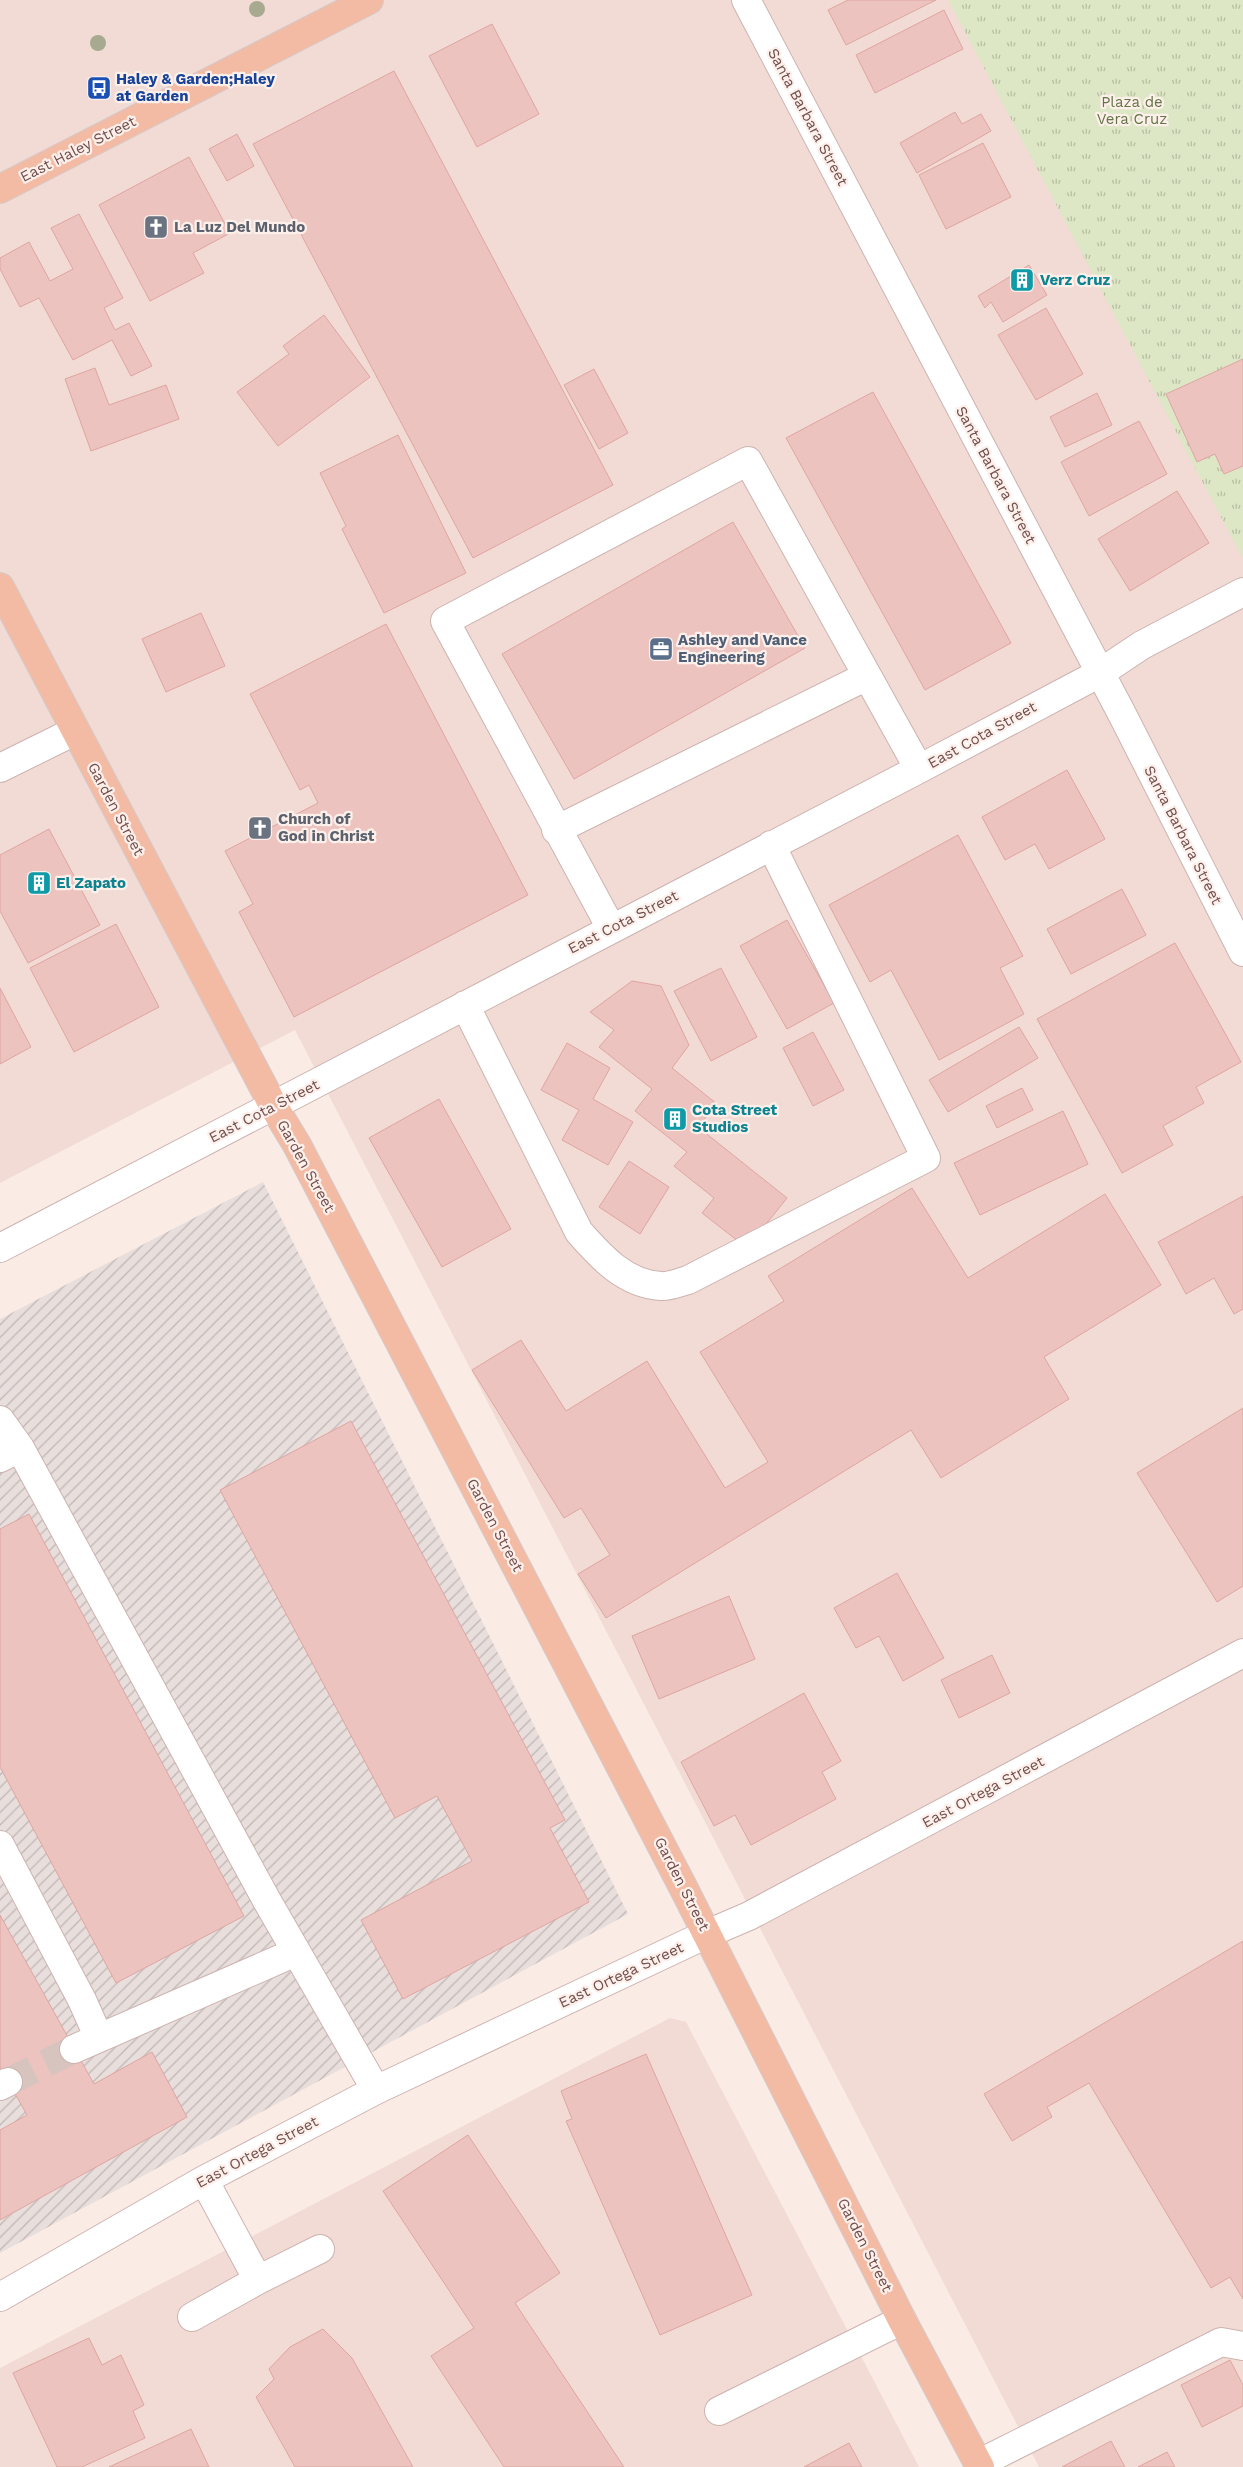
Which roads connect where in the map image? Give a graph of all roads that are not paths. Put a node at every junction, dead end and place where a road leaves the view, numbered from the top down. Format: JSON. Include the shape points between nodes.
{"nodes":[{"id":1,"x":369,"y":0,"type":"edge"},
{"id":2,"x":746,"y":0,"type":"edge"},
{"id":3,"x":0,"y":189,"type":"edge"},
{"id":4,"x":0,"y":587,"type":"edge"},
{"id":5,"x":1243,"y":592,"type":"edge"},
{"id":6,"x":1100,"y":673,"type":"junction"},
{"id":7,"x":867,"y":676,"type":"junction"},
{"id":8,"x":75,"y":730,"type":"junction"},
{"id":9,"x":0,"y":768,"type":"edge"},
{"id":10,"x":919,"y":769,"type":"junction"},
{"id":11,"x":556,"y":830,"type":"junction"},
{"id":12,"x":771,"y":845,"type":"junction"},
{"id":13,"x":611,"y":928,"type":"junction"},
{"id":14,"x":1243,"y":952,"type":"edge"},
{"id":15,"x":464,"y":1005,"type":"junction"},
{"id":16,"x":274,"y":1107,"type":"junction"},
{"id":17,"x":0,"y":1248,"type":"edge"},
{"id":18,"x":0,"y":1420,"type":"edge"},
{"id":19,"x":10,"y":1453,"type":"edge"},
{"id":20,"x":1243,"y":1653,"type":"edge"},
{"id":21,"x":0,"y":1845,"type":"edge"},
{"id":22,"x":707,"y":1934,"type":"junction"},
{"id":23,"x":296,"y":1952,"type":"junction"},
{"id":24,"x":99,"y":2038,"type":"junction"},
{"id":25,"x":74,"y":2049,"type":"tunnel mouth"},
{"id":26,"x":376,"y":2090,"type":"junction"},
{"id":27,"x":204,"y":2180,"type":"junction"},
{"id":28,"x":320,"y":2249,"type":"dead end"},
{"id":29,"x":258,"y":2280,"type":"junction"},
{"id":30,"x":0,"y":2296,"type":"edge"},
{"id":31,"x":192,"y":2317,"type":"dead end"},
{"id":32,"x":902,"y":2320,"type":"junction"},
{"id":33,"x":1243,"y":2346,"type":"edge"},
{"id":34,"x":719,"y":2411,"type":"dead end"},
{"id":35,"x":979,"y":2465,"type":"edge"}],
"edges":[{"from":1,"to":3,"type":"main road","name":"East Haley Street"},
{"from":2,"to":6,"type":"street","name":"Santa Barbara Street"},
{"from":4,"to":8,"type":"main road","name":"Garden Street"},
{"from":5,"to":6,"type":"street","name":"East Cota Street","via":[[1142,645]]},
{"from":6,"to":10,"type":"street","name":"East Cota Street"},
{"from":6,"to":14,"type":"street","name":"Santa Barbara Street"},
{"from":7,"to":10,"type":"street"},
{"from":7,"to":11,"type":"street"},
{"from":7,"to":11,"type":"street","via":[[748,461],[445,621]]},
{"from":8,"to":9,"type":"street"},
{"from":8,"to":16,"type":"main road","name":"Garden Street"},
{"from":10,"to":12,"type":"street","name":"East Cota Street"},
{"from":11,"to":13,"type":"street"},
{"from":12,"to":13,"type":"street","name":"East Cota Street"},
{"from":12,"to":15,"type":"street","via":[[926,1158],[688,1280],[663,1287],[645,1283],[622,1274],[602,1258],[579,1232]]},
{"from":13,"to":15,"type":"street","name":"East Cota Street"},
{"from":15,"to":16,"type":"street","name":"East Cota Street"},
{"from":16,"to":17,"type":"street","name":"East Cota Street"},
{"from":16,"to":22,"type":"main road","name":"Garden Street","via":[[302,1154]]},
{"from":18,"to":19,"type":"street"},
{"from":19,"to":23,"type":"street"},
{"from":20,"to":22,"type":"street","name":"East Ortega Street","via":[[749,1916]]},
{"from":21,"to":24,"type":"street"},
{"from":22,"to":26,"type":"street","name":"East Ortega Street"},
{"from":22,"to":32,"type":"main road","name":"Garden Street"},
{"from":23,"to":24,"type":"street"},
{"from":23,"to":26,"type":"street"},
{"from":24,"to":25,"type":"street"},
{"from":26,"to":27,"type":"street","name":"East Ortega Street"},
{"from":27,"to":29,"type":"street"},
{"from":27,"to":30,"type":"street","name":"East Ortega Street"},
{"from":28,"to":29,"type":"street"},
{"from":29,"to":31,"type":"street"},
{"from":32,"to":34,"type":"street"},
{"from":32,"to":35,"type":"main road","name":"Garden Street"},
{"from":33,"to":35,"type":"street","via":[[1221,2342]]}]}
